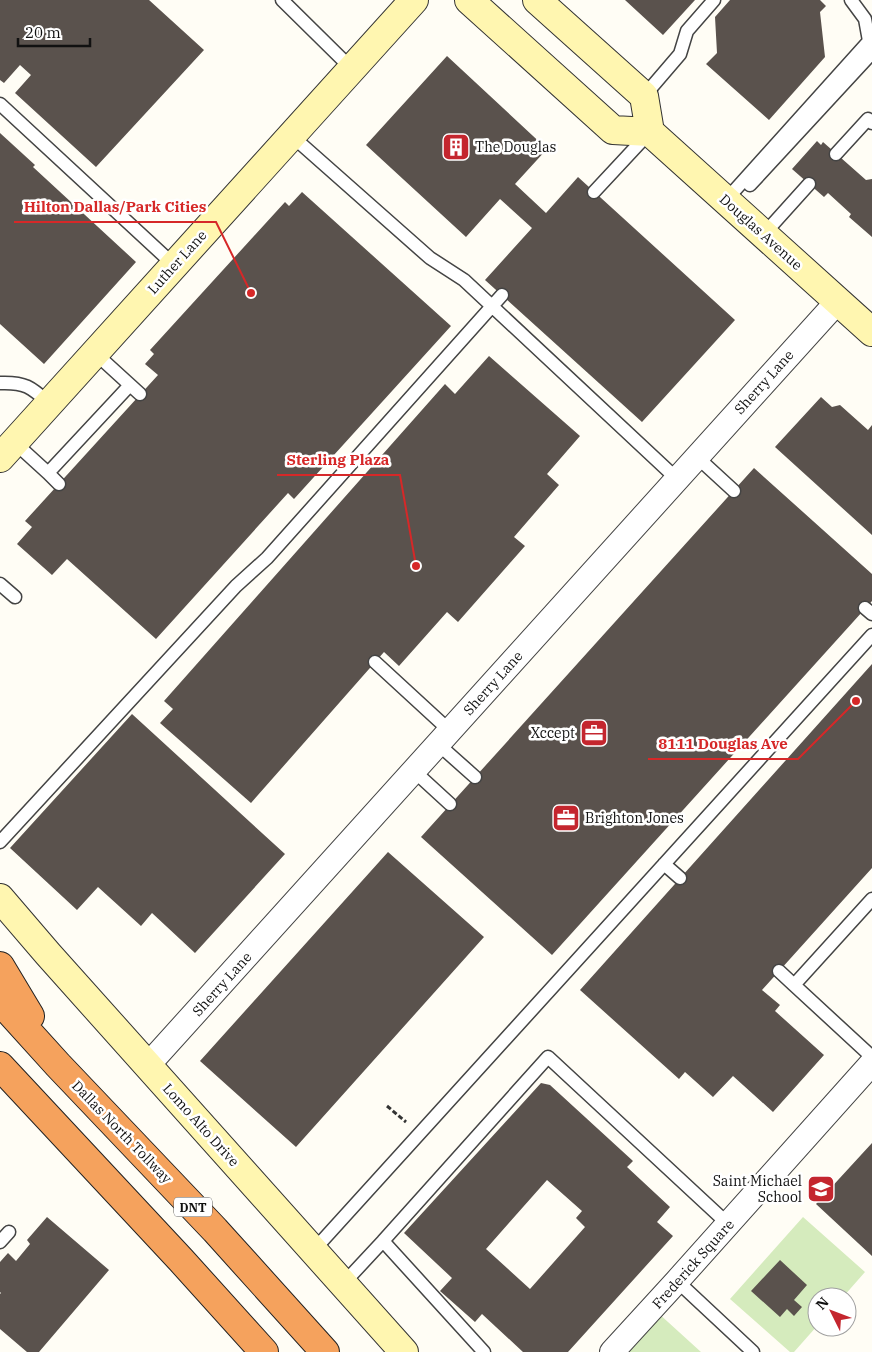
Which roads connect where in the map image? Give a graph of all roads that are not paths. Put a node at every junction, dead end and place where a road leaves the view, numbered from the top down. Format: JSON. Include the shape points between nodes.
{"nodes":[{"id":1,"x":282,"y":0,"type":"edge"},
{"id":2,"x":414,"y":0,"type":"edge"},
{"id":3,"x":469,"y":0,"type":"edge"},
{"id":4,"x":537,"y":0,"type":"edge"},
{"id":5,"x":714,"y":0,"type":"edge"},
{"id":6,"x":851,"y":0,"type":"edge"},
{"id":7,"x":868,"y":15,"type":"edge"},
{"id":8,"x":872,"y":53,"type":"edge"},
{"id":9,"x":352,"y":69,"type":"junction"},
{"id":10,"x":644,"y":96,"type":"junction"},
{"id":11,"x":0,"y":104,"type":"edge"},
{"id":12,"x":872,"y":122,"type":"edge"},
{"id":13,"x":650,"y":132,"type":"junction"},
{"id":14,"x":292,"y":136,"type":"junction"},
{"id":15,"x":836,"y":154,"type":"dead end"},
{"id":16,"x":809,"y":184,"type":"dead end"},
{"id":17,"x":594,"y":192,"type":"dead end"},
{"id":18,"x":729,"y":203,"type":"junction"},
{"id":19,"x":764,"y":234,"type":"junction"},
{"id":20,"x":174,"y":265,"type":"junction"},
{"id":21,"x":502,"y":295,"type":"dead end"},
{"id":22,"x":838,"y":301,"type":"junction"},
{"id":23,"x":492,"y":306,"type":"junction"},
{"id":24,"x":872,"y":332,"type":"edge"},
{"id":25,"x":95,"y":353,"type":"junction"},
{"id":26,"x":0,"y":383,"type":"edge"},
{"id":27,"x":130,"y":385,"type":"junction"},
{"id":28,"x":140,"y":394,"type":"dead end"},
{"id":29,"x":49,"y":403,"type":"junction"},
{"id":30,"x":7,"y":450,"type":"edge"},
{"id":31,"x":697,"y":457,"type":"junction"},
{"id":32,"x":48,"y":473,"type":"junction"},
{"id":33,"x":677,"y":479,"type":"junction"},
{"id":34,"x":59,"y":484,"type":"dead end"},
{"id":35,"x":734,"y":491,"type":"dead end"},
{"id":36,"x":0,"y":584,"type":"edge"},
{"id":37,"x":15,"y":597,"type":"dead end"},
{"id":38,"x":872,"y":635,"type":"edge"},
{"id":39,"x":375,"y":662,"type":"dead end"},
{"id":40,"x":444,"y":737,"type":"junction"},
{"id":41,"x":414,"y":771,"type":"junction"},
{"id":42,"x":475,"y":777,"type":"dead end"},
{"id":43,"x":450,"y":804,"type":"dead end"},
{"id":44,"x":0,"y":842,"type":"edge"},
{"id":45,"x":664,"y":864,"type":"junction"},
{"id":46,"x":680,"y":878,"type":"dead end"},
{"id":47,"x":0,"y":898,"type":"edge"},
{"id":48,"x":872,"y":899,"type":"edge"},
{"id":49,"x":0,"y":966,"type":"edge"},
{"id":50,"x":779,"y":971,"type":"dead end"},
{"id":51,"x":794,"y":985,"type":"junction"},
{"id":52,"x":0,"y":1001,"type":"edge"},
{"id":53,"x":872,"y":1056,"type":"edge"},
{"id":54,"x":872,"y":1064,"type":"edge"},
{"id":55,"x":58,"y":1065,"type":"junction"},
{"id":56,"x":148,"y":1065,"type":"junction"},
{"id":57,"x":0,"y":1066,"type":"edge"},
{"id":58,"x":728,"y":1224,"type":"junction"},
{"id":59,"x":9,"y":1232,"type":"dead end"},
{"id":60,"x":383,"y":1241,"type":"junction"},
{"id":61,"x":0,"y":1242,"type":"edge"},
{"id":62,"x":313,"y":1251,"type":"junction"},
{"id":63,"x":677,"y":1281,"type":"junction"},
{"id":64,"x":343,"y":1284,"type":"junction"},
{"id":65,"x":264,"y":1352,"type":"edge"},
{"id":66,"x":325,"y":1352,"type":"edge"},
{"id":67,"x":404,"y":1352,"type":"edge"},
{"id":68,"x":484,"y":1352,"type":"edge"},
{"id":69,"x":612,"y":1352,"type":"edge"},
{"id":70,"x":752,"y":1352,"type":"edge"}],
"edges":[{"from":1,"to":9,"type":"lane"},
{"from":2,"to":9,"type":"street","name":"Luther Lane"},
{"from":3,"to":13,"type":"street","via":[[613,130]]},
{"from":4,"to":10,"type":"street"},
{"from":5,"to":10,"type":"lane","via":[[688,31],[680,54]]},
{"from":6,"to":7,"type":"lane"},
{"from":7,"to":18,"type":"lane","via":[[869,41]]},
{"from":8,"to":18,"type":"lane"},
{"from":9,"to":14,"type":"street","name":"Luther Lane"},
{"from":10,"to":13,"type":"street"},
{"from":11,"to":20,"type":"lane"},
{"from":12,"to":15,"type":"lane","via":[[868,119]]},
{"from":13,"to":17,"type":"lane"},
{"from":13,"to":18,"type":"street","name":"Douglas Avenue"},
{"from":14,"to":20,"type":"street","name":"Luther Lane"},
{"from":14,"to":23,"type":"lane","via":[[430,258],[464,280]]},
{"from":16,"to":19,"type":"lane"},
{"from":18,"to":19,"type":"street","name":"Douglas Avenue"},
{"from":19,"to":22,"type":"street","name":"Douglas Avenue"},
{"from":20,"to":25,"type":"street","name":"Luther Lane"},
{"from":21,"to":23,"type":"lane"},
{"from":22,"to":24,"type":"street","name":"Douglas Avenue"},
{"from":22,"to":31,"type":"street","name":"Sherry Lane"},
{"from":23,"to":33,"type":"lane"},
{"from":23,"to":44,"type":"lane","via":[[267,558],[236,586]]},
{"from":25,"to":27,"type":"lane"},
{"from":25,"to":29,"type":"street","name":"Luther Lane"},
{"from":26,"to":29,"type":"lane","via":[[16,382],[33,389]]},
{"from":27,"to":28,"type":"lane"},
{"from":27,"to":32,"type":"lane"},
{"from":29,"to":30,"type":"street","name":"Luther Lane"},
{"from":30,"to":32,"type":"lane"},
{"from":31,"to":33,"type":"street","name":"Sherry Lane"},
{"from":31,"to":35,"type":"lane"},
{"from":32,"to":34,"type":"lane"},
{"from":33,"to":40,"type":"street","name":"Sherry Lane"},
{"from":36,"to":37,"type":"lane"},
{"from":38,"to":45,"type":"lane"},
{"from":39,"to":40,"type":"lane"},
{"from":40,"to":41,"type":"street","name":"Sherry Lane"},
{"from":40,"to":42,"type":"lane"},
{"from":41,"to":43,"type":"lane"},
{"from":41,"to":56,"type":"street","name":"Sherry Lane"},
{"from":45,"to":46,"type":"lane"},
{"from":45,"to":62,"type":"lane"},
{"from":47,"to":56,"type":"street","name":"Lomo Alto Drive"},
{"from":48,"to":51,"type":"lane"},
{"from":49,"to":55,"type":"highway"},
{"from":50,"to":51,"type":"lane"},
{"from":51,"to":53,"type":"lane"},
{"from":52,"to":55,"type":"highway","name":"Dallas North Tollway","number":"DNT"},
{"from":54,"to":58,"type":"street","name":"Frederick Square"},
{"from":55,"to":66,"type":"highway","name":"Dallas North Tollway","number":"DNT","via":[[215,1230]]},
{"from":56,"to":62,"type":"street","name":"Lomo Alto Drive"},
{"from":57,"to":65,"type":"highway"},
{"from":58,"to":60,"type":"lane","via":[[548,1057]]},
{"from":58,"to":63,"type":"street","name":"Frederick Square"},
{"from":59,"to":61,"type":"lane"},
{"from":60,"to":64,"type":"lane"},
{"from":60,"to":68,"type":"lane"},
{"from":62,"to":64,"type":"street","name":"Lomo Alto Drive"},
{"from":63,"to":69,"type":"street","name":"Frederick Square"},
{"from":63,"to":70,"type":"lane"},
{"from":64,"to":67,"type":"street","name":"Lomo Alto Drive"}]}
